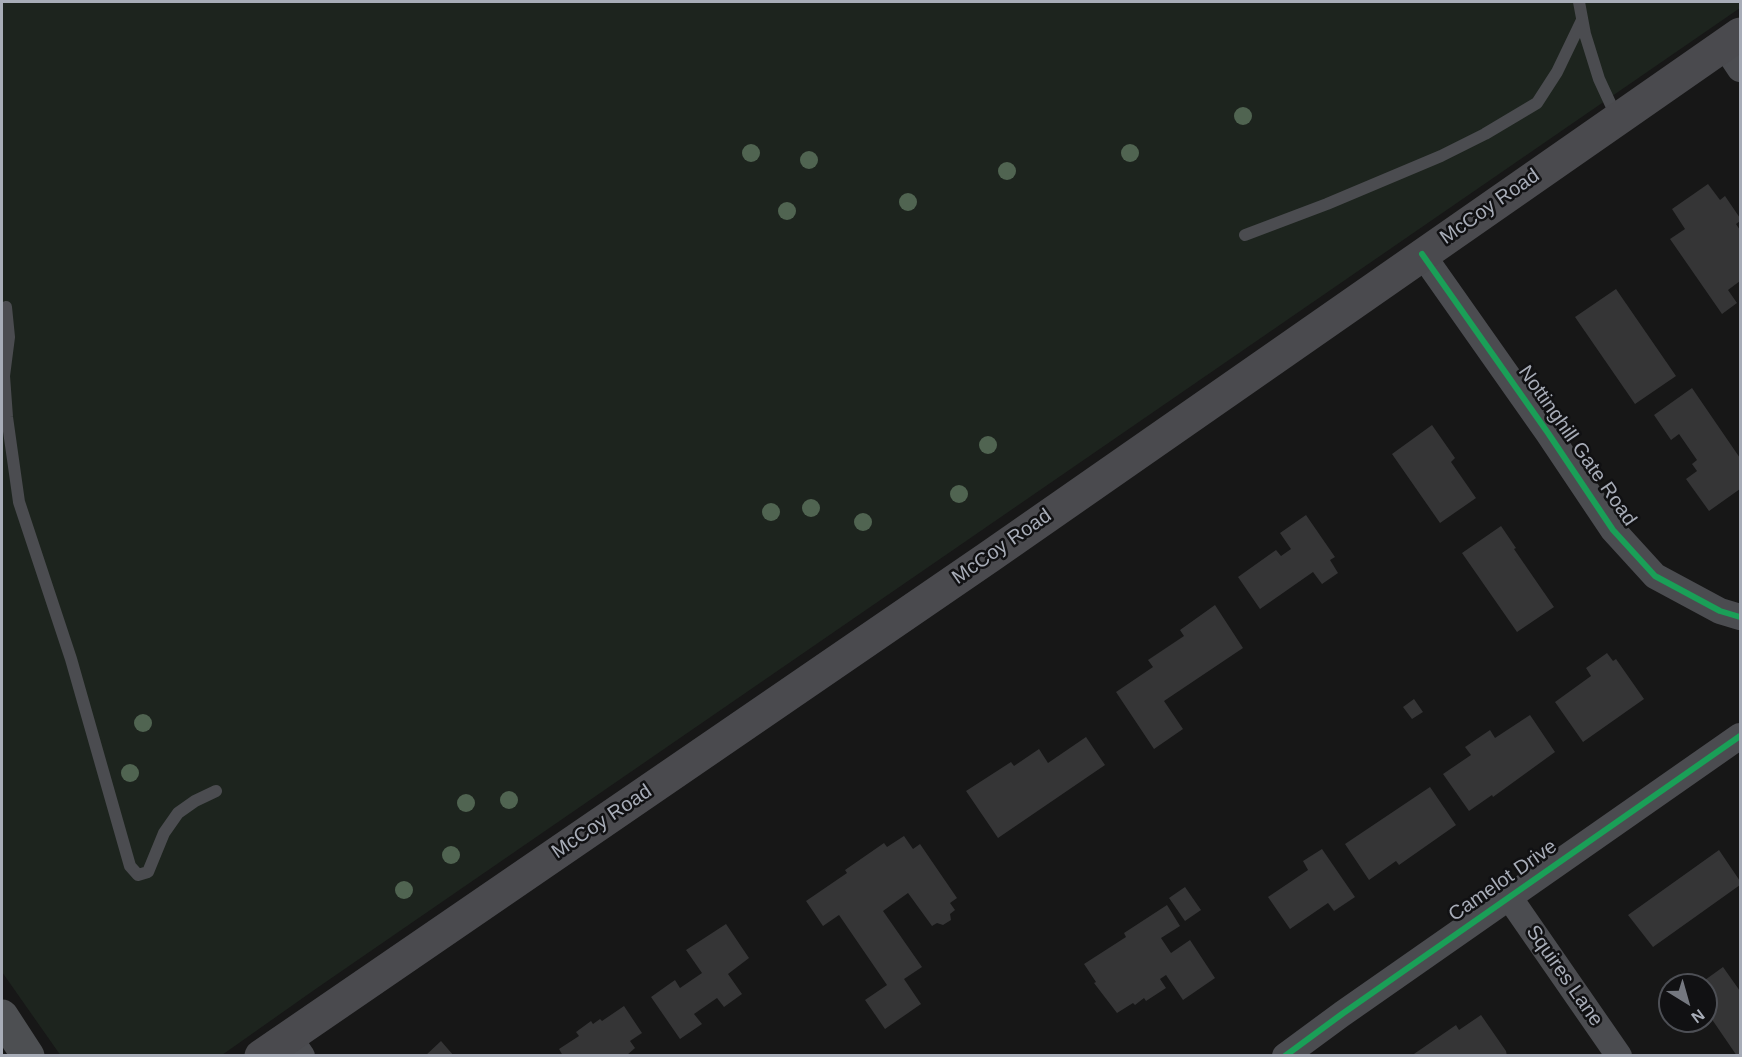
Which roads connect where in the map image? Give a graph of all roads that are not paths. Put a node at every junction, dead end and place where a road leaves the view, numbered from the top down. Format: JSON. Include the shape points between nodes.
{"nodes":[{"id":1,"x":1579,"y":2,"type":"edge"},
{"id":2,"x":1582,"y":20,"type":"junction"},
{"id":3,"x":1735,"y":49,"type":"edge"},
{"id":4,"x":1617,"y":119,"type":"junction"},
{"id":5,"x":1245,"y":235,"type":"dead end"},
{"id":6,"x":1422,"y":254,"type":"junction"},
{"id":7,"x":6,"y":308,"type":"dead end"},
{"id":8,"x":1740,"y":616,"type":"edge"},
{"id":9,"x":1740,"y":736,"type":"edge"},
{"id":10,"x":216,"y":792,"type":"dead end"},
{"id":11,"x":1509,"y":897,"type":"junction"},
{"id":12,"x":2,"y":1016,"type":"edge"},
{"id":13,"x":296,"y":1046,"type":"edge"},
{"id":14,"x":28,"y":1056,"type":"edge"},
{"id":15,"x":261,"y":1056,"type":"edge"},
{"id":16,"x":1285,"y":1056,"type":"edge"},
{"id":17,"x":1619,"y":1056,"type":"edge"}],
"edges":[{"from":1,"to":2,"type":"lane"},
{"from":2,"to":4,"type":"lane","via":[[1599,79]]},
{"from":2,"to":5,"type":"lane","via":[[1537,103],[1441,156]]},
{"from":3,"to":4,"type":"main road","name":"McCoy Road"},
{"from":4,"to":6,"type":"main road","name":"McCoy Road"},
{"from":6,"to":8,"type":"street","name":"Nottinghill Gate Road","via":[[1613,530],[1655,576],[1720,611]]},
{"from":6,"to":13,"type":"main road","name":"McCoy Road"},
{"from":7,"to":10,"type":"lane","via":[[6,407],[19,502],[71,658],[130,866],[138,875],[148,872],[164,833],[178,813]]},
{"from":9,"to":11,"type":"street","name":"Camelot Drive"},
{"from":11,"to":16,"type":"street","name":"Camelot Drive"},
{"from":11,"to":17,"type":"street","name":"Squires Lane"},
{"from":12,"to":14,"type":"main road"},
{"from":13,"to":15,"type":"main road","name":"McCoy Road"}]}
